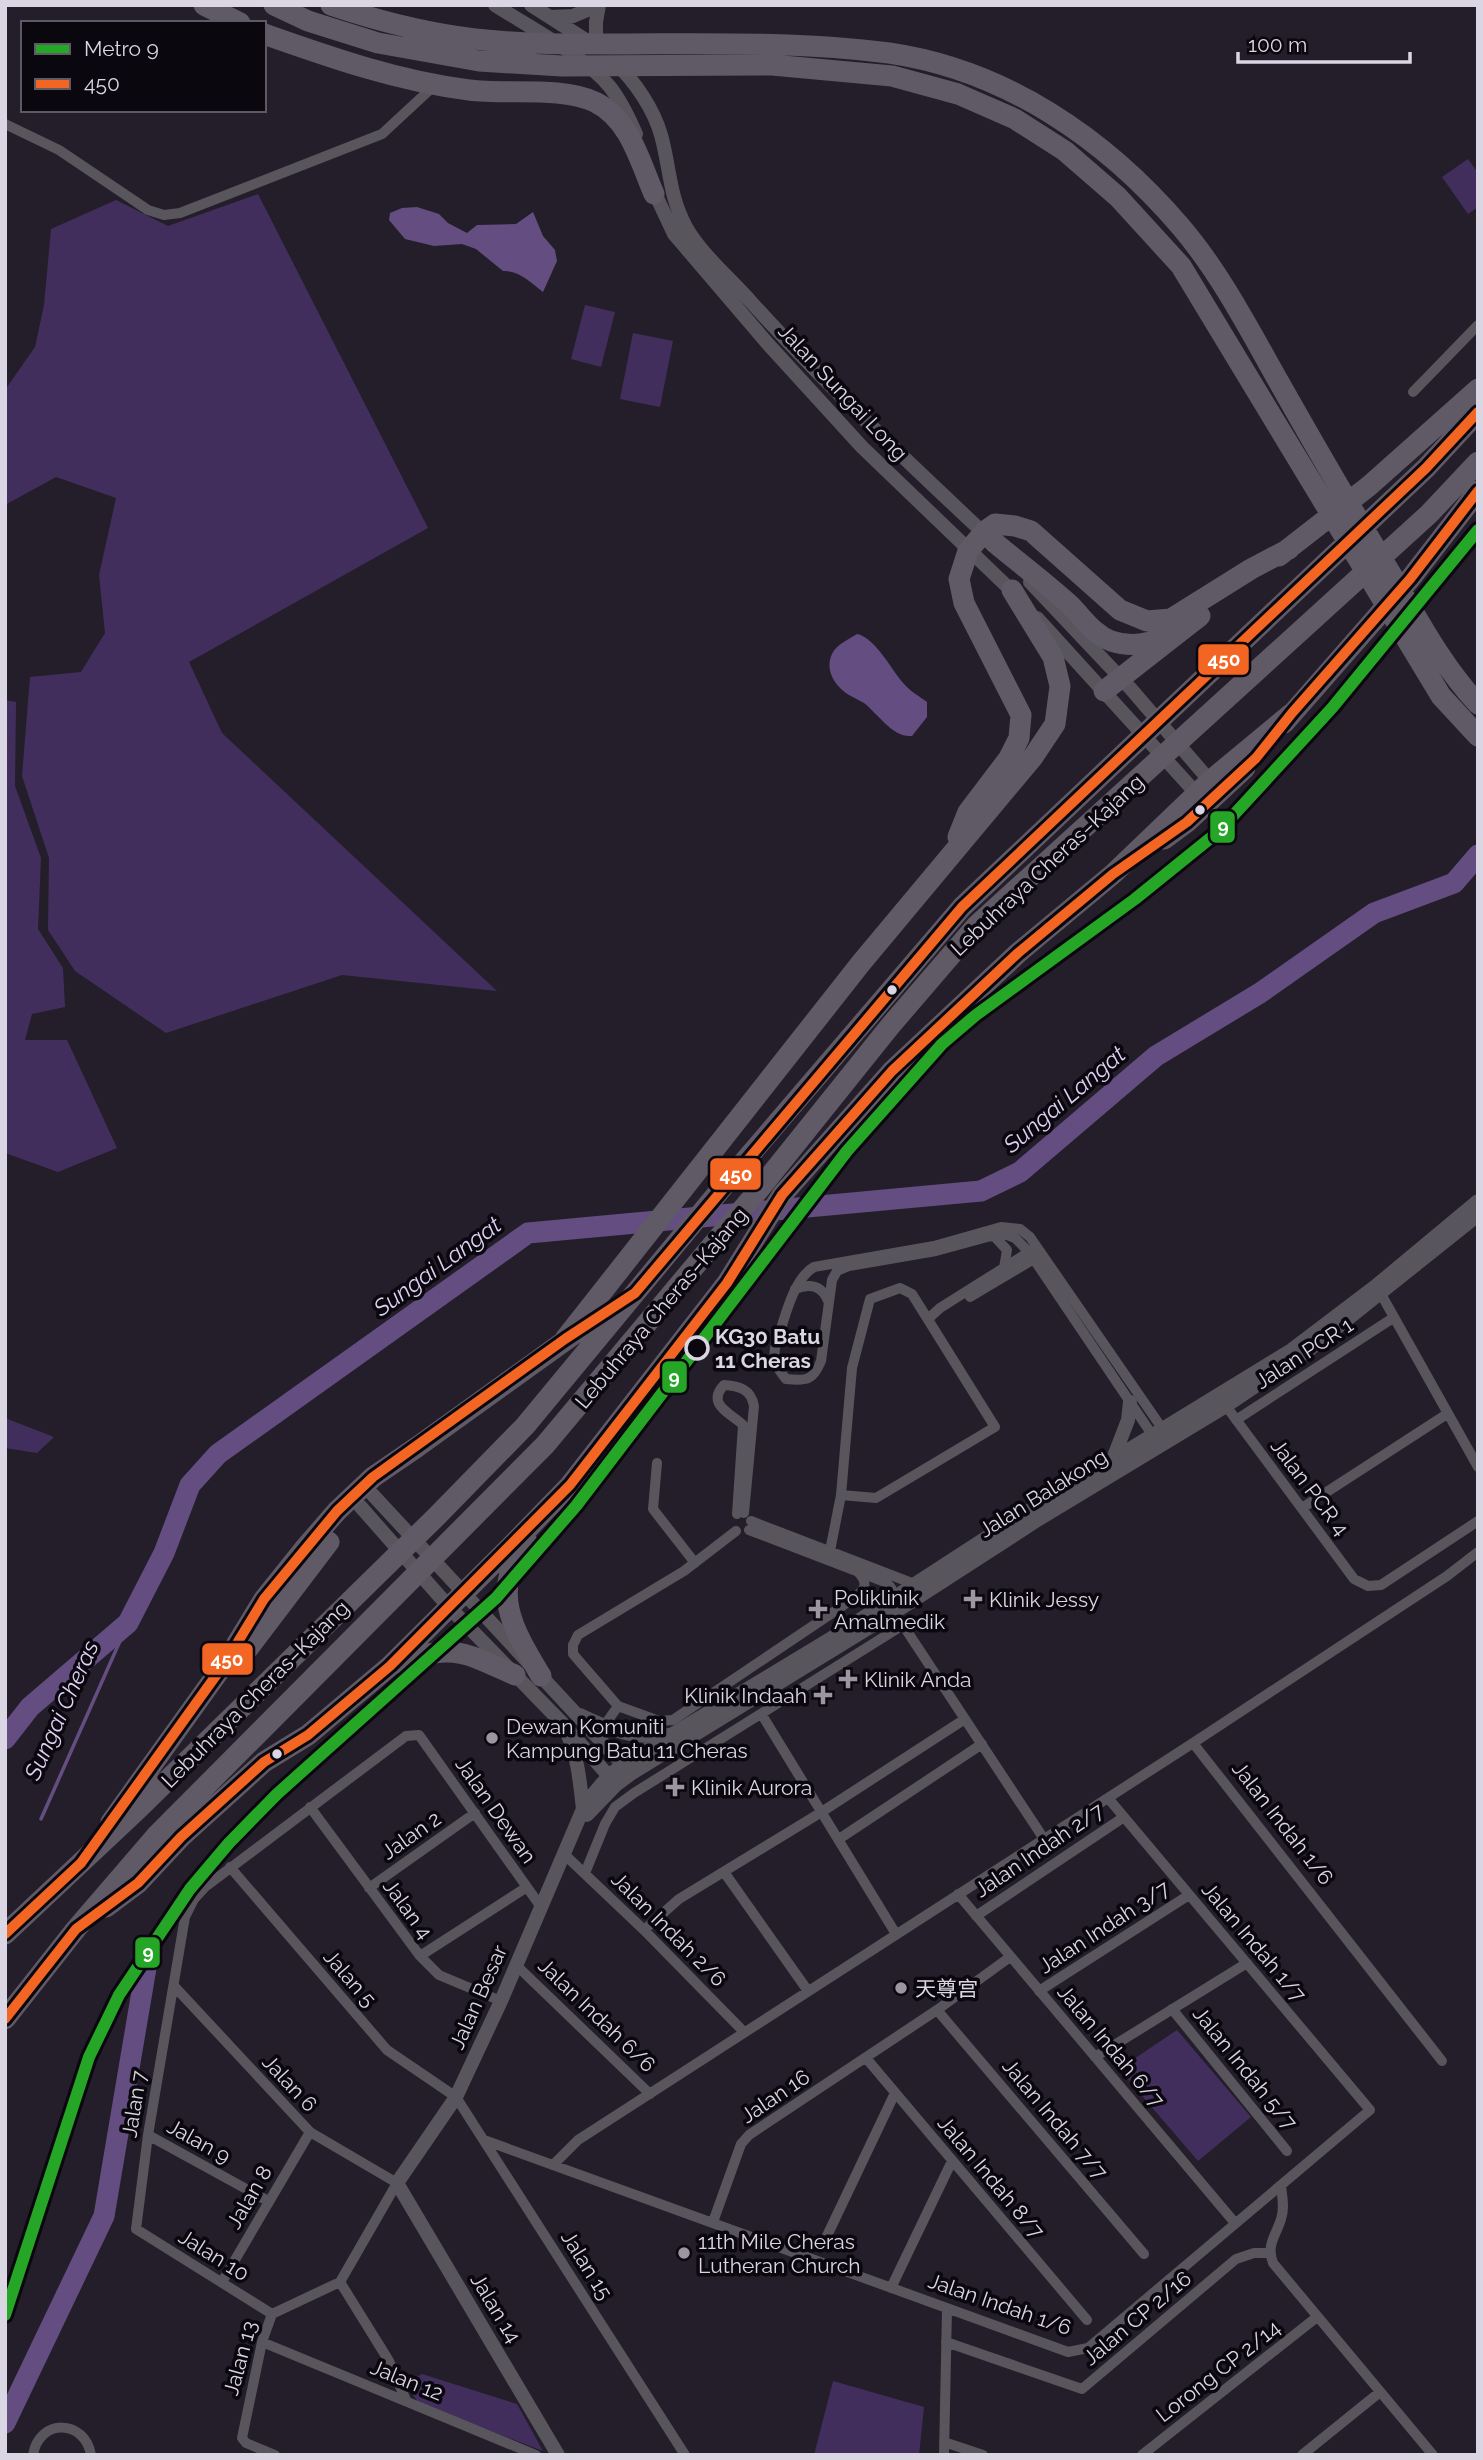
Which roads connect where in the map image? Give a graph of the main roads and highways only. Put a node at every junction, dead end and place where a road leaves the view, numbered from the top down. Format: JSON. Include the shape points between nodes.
{"nodes":[{"id":1,"x":204,"y":5,"type":"edge"},
{"id":2,"x":274,"y":5,"type":"edge"},
{"id":3,"x":331,"y":5,"type":"edge"},
{"id":4,"x":236,"y":21,"type":"edge"},
{"id":5,"x":266,"y":35,"type":"edge"},
{"id":6,"x":654,"y":194,"type":"road end"},
{"id":7,"x":1478,"y":389,"type":"edge"},
{"id":8,"x":1478,"y":412,"type":"edge"},
{"id":9,"x":1478,"y":461,"type":"edge"},
{"id":10,"x":1478,"y":491,"type":"edge"},
{"id":11,"x":994,"y":542,"type":"road end"},
{"id":12,"x":1289,"y":549,"type":"junction"},
{"id":13,"x":1012,"y":590,"type":"road end"},
{"id":14,"x":1182,"y":629,"type":"junction"},
{"id":15,"x":1118,"y":691,"type":"road end"},
{"id":16,"x":1478,"y":704,"type":"edge"},
{"id":17,"x":1292,"y":713,"type":"junction"},
{"id":18,"x":1478,"y":736,"type":"edge"},
{"id":19,"x":952,"y":852,"type":"junction"},
{"id":20,"x":1113,"y":874,"type":"junction"},
{"id":21,"x":717,"y":1279,"type":"junction"},
{"id":22,"x":635,"y":1293,"type":"junction"},
{"id":23,"x":565,"y":1339,"type":"junction"},
{"id":24,"x":588,"y":1396,"type":"junction"},
{"id":25,"x":417,"y":1447,"type":"junction"},
{"id":26,"x":570,"y":1485,"type":"junction"},
{"id":27,"x":390,"y":1666,"type":"junction"},
{"id":28,"x":515,"y":1675,"type":"road end"},
{"id":29,"x":541,"y":1676,"type":"road end"},
{"id":30,"x":173,"y":1737,"type":"junction"},
{"id":31,"x":81,"y":1863,"type":"junction"},
{"id":32,"x":76,"y":1929,"type":"junction"},
{"id":33,"x":5,"y":1934,"type":"edge"},
{"id":34,"x":5,"y":2019,"type":"edge"}],
"edges":[{"from":1,"to":4,"type":"highway"},
{"from":2,"to":18,"type":"highway","via":[[378,43],[479,61],[562,66],[772,65],[892,76],[958,94],[1016,119],[1065,151],[1118,197],[1181,266],[1441,696]]},
{"from":3,"to":16,"type":"highway","via":[[423,31],[478,39],[550,44],[792,44],[895,54],[1000,85],[1051,112],[1096,144],[1142,186],[1214,273],[1444,662]]},
{"from":5,"to":6,"type":"highway","via":[[359,67],[436,84],[571,95],[596,103],[628,131]]},
{"from":7,"to":12,"type":"highway","via":[[1369,486]]},
{"from":8,"to":22,"type":"highway","name":"Lebuhraya Cheras–Kajang","via":[[1426,468],[962,907]]},
{"from":9,"to":24,"type":"highway","name":"Lebuhraya Cheras–Kajang","via":[[1429,514],[976,926]]},
{"from":10,"to":17,"type":"highway","via":[[1410,579]]},
{"from":11,"to":14,"type":"highway","via":[[1109,640],[1128,645],[1150,643]]},
{"from":12,"to":14,"type":"highway"},
{"from":12,"to":19,"type":"highway","via":[[1171,619],[1147,621],[1119,610],[1031,531],[995,524],[985,531],[968,551],[959,579],[964,603],[1021,716],[1016,748],[968,811]]},
{"from":13,"to":19,"type":"highway","via":[[1053,657],[1060,686],[1055,724],[1033,757]]},
{"from":14,"to":15,"type":"highway"},
{"from":17,"to":20,"type":"highway","via":[[1203,787]]},
{"from":17,"to":20,"type":"highway","via":[[1256,758],[1187,822]]},
{"from":19,"to":23,"type":"highway"},
{"from":20,"to":21,"type":"highway","via":[[894,1054],[855,1096]]},
{"from":21,"to":24,"type":"highway"},
{"from":21,"to":26,"type":"highway"},
{"from":22,"to":23,"type":"highway"},
{"from":22,"to":31,"type":"highway","name":"Lebuhraya Cheras–Kajang","via":[[525,1426]]},
{"from":23,"to":25,"type":"highway"},
{"from":24,"to":32,"type":"highway","name":"Lebuhraya Cheras–Kajang","via":[[545,1445],[156,1836]]},
{"from":25,"to":30,"type":"highway","via":[[314,1560],[246,1651]]},
{"from":25,"to":30,"type":"highway","via":[[373,1476],[332,1516],[264,1599]]},
{"from":26,"to":27,"type":"highway"},
{"from":26,"to":29,"type":"highway","via":[[555,1511],[516,1556],[509,1581],[507,1602],[516,1634]]},
{"from":27,"to":28,"type":"highway","via":[[444,1651],[471,1656]]},
{"from":27,"to":32,"type":"highway","via":[[308,1735],[264,1762],[181,1837],[138,1884]]},
{"from":30,"to":31,"type":"highway"},
{"from":31,"to":33,"type":"highway","name":"Lebuhraya Cheras–Kajang"},
{"from":32,"to":34,"type":"highway","name":"Lebuhraya Cheras–Kajang"}]}
